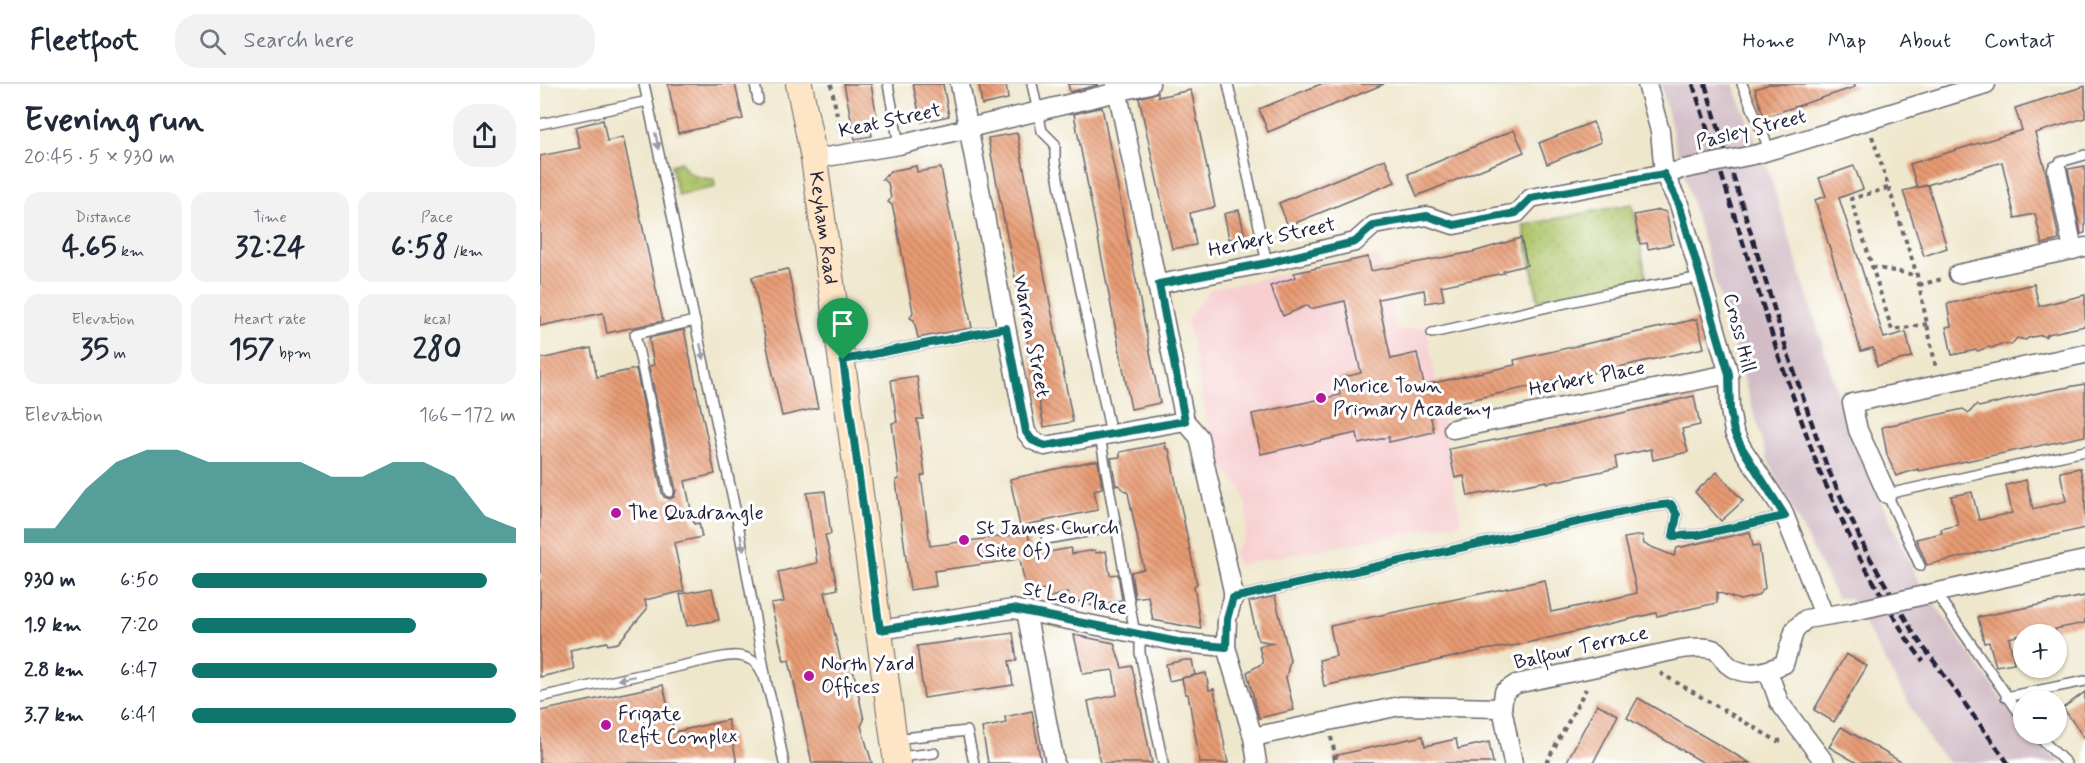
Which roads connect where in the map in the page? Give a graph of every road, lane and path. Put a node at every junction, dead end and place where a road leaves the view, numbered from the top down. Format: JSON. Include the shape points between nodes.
{"nodes":[{"id":1,"x":644,"y":84,"type":"edge"},
{"id":2,"x":755,"y":84,"type":"edge"},
{"id":3,"x":799,"y":84,"type":"edge"},
{"id":4,"x":831,"y":84,"type":"edge"},
{"id":5,"x":888,"y":84,"type":"edge"},
{"id":6,"x":960,"y":84,"type":"edge"},
{"id":7,"x":1032,"y":84,"type":"edge"},
{"id":8,"x":1150,"y":84,"type":"edge"},
{"id":9,"x":1228,"y":84,"type":"edge"},
{"id":10,"x":1647,"y":84,"type":"edge"},
{"id":11,"x":1742,"y":84,"type":"edge"},
{"id":12,"x":1986,"y":84,"type":"edge"},
{"id":13,"x":1117,"y":88,"type":"edge"},
{"id":14,"x":758,"y":100,"type":"dead end"},
{"id":15,"x":648,"y":101,"type":"junction"},
{"id":16,"x":1037,"y":112,"type":"junction"},
{"id":17,"x":1867,"y":121,"type":"junction"},
{"id":18,"x":540,"y":124,"type":"edge"},
{"id":19,"x":968,"y":128,"type":"junction"},
{"id":20,"x":841,"y":137,"type":"dead end"},
{"id":21,"x":900,"y":145,"type":"junction"},
{"id":22,"x":1764,"y":153,"type":"junction"},
{"id":23,"x":2085,"y":154,"type":"edge"},
{"id":24,"x":814,"y":159,"type":"junction"},
{"id":25,"x":2057,"y":170,"type":"joint"},
{"id":26,"x":1664,"y":174,"type":"junction"},
{"id":27,"x":1888,"y":188,"type":"junction"},
{"id":28,"x":2079,"y":248,"type":"edge"},
{"id":29,"x":1267,"y":263,"type":"junction"},
{"id":30,"x":1872,"y":267,"type":"junction"},
{"id":31,"x":1958,"y":274,"type":"dead end"},
{"id":32,"x":1917,"y":275,"type":"junction"},
{"id":33,"x":1702,"y":277,"type":"junction"},
{"id":34,"x":1159,"y":284,"type":"junction"},
{"id":35,"x":695,"y":321,"type":"junction"},
{"id":36,"x":1927,"y":324,"type":"junction"},
{"id":37,"x":1006,"y":328,"type":"junction"},
{"id":38,"x":1432,"y":333,"type":"dead end"},
{"id":39,"x":2085,"y":354,"type":"edge"},
{"id":40,"x":843,"y":360,"type":"junction"},
{"id":41,"x":1729,"y":374,"type":"junction"},
{"id":42,"x":1939,"y":385,"type":"junction"},
{"id":43,"x":1185,"y":421,"type":"junction"},
{"id":44,"x":1453,"y":429,"type":"dead end"},
{"id":45,"x":1105,"y":435,"type":"junction"},
{"id":46,"x":2085,"y":451,"type":"edge"},
{"id":47,"x":669,"y":492,"type":"dead end"},
{"id":48,"x":1887,"y":494,"type":"junction"},
{"id":49,"x":1785,"y":516,"type":"junction"},
{"id":50,"x":1115,"y":527,"type":"junction"},
{"id":51,"x":1046,"y":539,"type":"dead end"},
{"id":52,"x":2085,"y":560,"type":"edge"},
{"id":53,"x":1920,"y":566,"type":"dead end"},
{"id":54,"x":1932,"y":593,"type":"junction"},
{"id":55,"x":1233,"y":598,"type":"junction"},
{"id":56,"x":1026,"y":611,"type":"junction"},
{"id":57,"x":1824,"y":615,"type":"junction"},
{"id":58,"x":880,"y":630,"type":"junction"},
{"id":59,"x":1137,"y":634,"type":"junction"},
{"id":60,"x":1226,"y":647,"type":"junction"},
{"id":61,"x":1636,"y":659,"type":"junction"},
{"id":62,"x":1597,"y":667,"type":"junction"},
{"id":63,"x":1768,"y":671,"type":"junction"},
{"id":64,"x":2085,"y":681,"type":"edge"},
{"id":65,"x":767,"y":685,"type":"junction"},
{"id":66,"x":540,"y":697,"type":"edge"},
{"id":67,"x":2006,"y":697,"type":"junction"},
{"id":68,"x":2013,"y":706,"type":"edge"},
{"id":69,"x":1502,"y":708,"type":"junction"},
{"id":70,"x":1328,"y":721,"type":"junction"},
{"id":71,"x":1252,"y":737,"type":"junction"},
{"id":72,"x":1777,"y":741,"type":"dead end"},
{"id":73,"x":2047,"y":744,"type":"edge"},
{"id":74,"x":896,"y":753,"type":"edge"},
{"id":75,"x":934,"y":753,"type":"dead end"},
{"id":76,"x":784,"y":763,"type":"edge"},
{"id":77,"x":974,"y":763,"type":"edge"},
{"id":78,"x":1055,"y":763,"type":"edge"},
{"id":79,"x":1163,"y":763,"type":"edge"},
{"id":80,"x":1257,"y":763,"type":"edge"},
{"id":81,"x":1337,"y":763,"type":"edge"},
{"id":82,"x":1512,"y":763,"type":"edge"},
{"id":83,"x":1546,"y":763,"type":"edge"},
{"id":84,"x":1825,"y":763,"type":"edge"},
{"id":85,"x":2066,"y":763,"type":"edge"}],
"edges":[{"from":1,"to":15,"type":"lane"},
{"from":2,"to":14,"type":"lane"},
{"from":3,"to":24,"type":"main road","name":"Keyham Road"},
{"from":4,"to":20,"type":"path"},
{"from":5,"to":21,"type":"lane"},
{"from":6,"to":19,"type":"street","name":"Warren Street"},
{"from":7,"to":16,"type":"lane"},
{"from":8,"to":13,"type":"street","name":"Keat Street"},
{"from":9,"to":29,"type":"lane"},
{"from":10,"to":26,"type":"street","name":"Cross Hill","via":[[1660,131]]},
{"from":11,"to":22,"type":"lane"},
{"from":12,"to":17,"type":"street","name":"Pasley Street"},
{"from":13,"to":16,"type":"street","name":"Keat Street"},
{"from":13,"to":34,"type":"street"},
{"from":15,"to":18,"type":"lane"},
{"from":15,"to":35,"type":"lane","one_way":true},
{"from":16,"to":19,"type":"street","name":"Keat Street"},
{"from":16,"to":45,"type":"lane","via":[[1042,131],[1055,144]]},
{"from":17,"to":22,"type":"street","name":"Pasley Street"},
{"from":17,"to":27,"type":"path"},
{"from":19,"to":21,"type":"street","name":"Keat Street"},
{"from":19,"to":37,"type":"street","name":"Warren Street"},
{"from":21,"to":24,"type":"street","name":"Keat Street"},
{"from":22,"to":26,"type":"street","name":"Pasley Street","bridge":true},
{"from":23,"to":25,"type":"lane","via":[[2060,162]]},
{"from":24,"to":40,"type":"main road","name":"Keyham Road"},
{"from":25,"to":28,"type":"street"},
{"from":26,"to":29,"type":"street","name":"Herbert Street","via":[[1531,198],[1516,213],[1454,225],[1427,216],[1374,225],[1355,242]]},
{"from":26,"to":33,"type":"street","name":"Cross Hill","via":[[1679,204]]},
{"from":27,"to":30,"type":"path","via":[[1851,199]]},
{"from":27,"to":32,"type":"path"},
{"from":28,"to":31,"type":"street"},
{"from":29,"to":34,"type":"street","name":"Herbert Street"},
{"from":30,"to":32,"type":"path"},
{"from":30,"to":36,"type":"path","via":[[1892,330]]},
{"from":32,"to":36,"type":"path"},
{"from":33,"to":38,"type":"lane"},
{"from":33,"to":41,"type":"street","name":"Cross Hill"},
{"from":34,"to":43,"type":"street"},
{"from":35,"to":47,"type":"lane","via":[[635,334]]},
{"from":35,"to":65,"type":"lane","one_way":true},
{"from":36,"to":42,"type":"path"},
{"from":37,"to":40,"type":"lane"},
{"from":37,"to":45,"type":"street","name":"Warren Street","via":[[1026,432],[1032,440],[1045,446]]},
{"from":39,"to":42,"type":"street"},
{"from":40,"to":58,"type":"main road","name":"Keyham Road"},
{"from":41,"to":44,"type":"street","name":"Herbert Place"},
{"from":41,"to":49,"type":"street","name":"Cross Hill","via":[[1734,432]]},
{"from":42,"to":48,"type":"street","via":[[1852,403],[1858,430]]},
{"from":43,"to":45,"type":"street","name":"Warren Street"},
{"from":43,"to":55,"type":"street","via":[[1199,437]]},
{"from":45,"to":50,"type":"lane"},
{"from":46,"to":48,"type":"lane"},
{"from":48,"to":53,"type":"lane"},
{"from":49,"to":55,"type":"lane","via":[[1698,535],[1673,536],[1677,515],[1671,504],[1646,507]]},
{"from":49,"to":57,"type":"street","name":"Cross Hill"},
{"from":50,"to":51,"type":"lane"},
{"from":50,"to":59,"type":"lane"},
{"from":52,"to":54,"type":"street"},
{"from":54,"to":57,"type":"street","bridge":true},
{"from":54,"to":67,"type":"lane"},
{"from":55,"to":60,"type":"street"},
{"from":56,"to":58,"type":"street","name":"St Leo Place","via":[[1013,609]]},
{"from":56,"to":59,"type":"street","name":"St Leo Place"},
{"from":56,"to":78,"type":"street"},
{"from":57,"to":63,"type":"street","via":[[1806,619],[1795,629],[1784,664]]},
{"from":58,"to":74,"type":"main road","name":"Keyham Road"},
{"from":59,"to":60,"type":"street","name":"St Leo Place"},
{"from":59,"to":79,"type":"lane"},
{"from":60,"to":71,"type":"street"},
{"from":61,"to":62,"type":"street","name":"Balfour Terrace"},
{"from":61,"to":63,"type":"street","name":"Balfour Terrace","via":[[1702,647],[1716,651],[1742,673]]},
{"from":61,"to":72,"type":"path"},
{"from":62,"to":69,"type":"street","name":"Balfour Terrace","via":[[1516,684],[1504,692]]},
{"from":62,"to":83,"type":"path"},
{"from":63,"to":84,"type":"street","via":[[1779,702]]},
{"from":64,"to":67,"type":"lane"},
{"from":65,"to":66,"type":"lane","one_way":true,"via":[[761,668],[746,657],[735,655]]},
{"from":65,"to":76,"type":"lane"},
{"from":67,"to":68,"type":"lane"},
{"from":69,"to":70,"type":"street","via":[[1400,706]]},
{"from":69,"to":82,"type":"street"},
{"from":70,"to":71,"type":"street"},
{"from":70,"to":81,"type":"path"},
{"from":71,"to":80,"type":"street"},
{"from":73,"to":85,"type":"lane"},
{"from":74,"to":75,"type":"lane"},
{"from":74,"to":77,"type":"lane","via":[[967,732]]}]}
